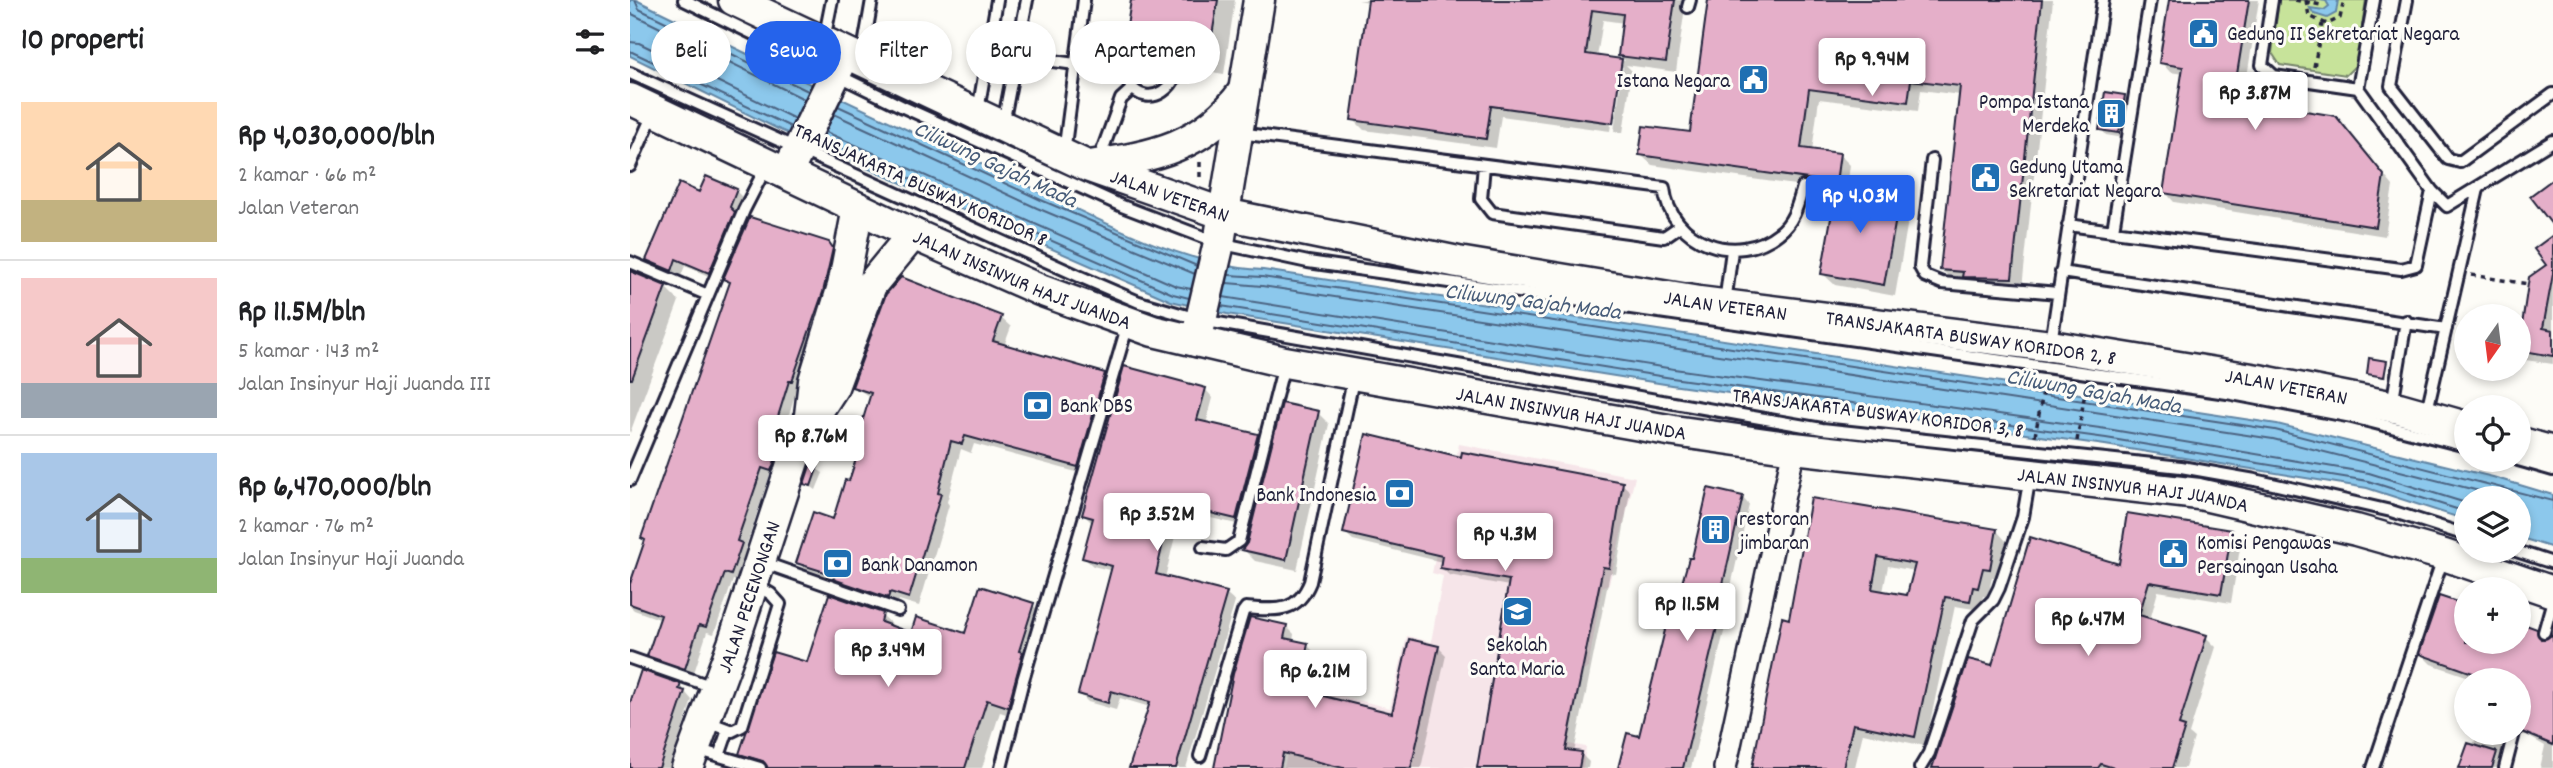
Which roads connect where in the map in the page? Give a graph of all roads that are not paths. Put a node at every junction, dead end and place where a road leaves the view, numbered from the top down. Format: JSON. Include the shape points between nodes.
{"nodes":[{"id":1,"x":684,"y":0,"type":"edge"},
{"id":2,"x":832,"y":0,"type":"edge"},
{"id":3,"x":872,"y":0,"type":"edge"},
{"id":4,"x":997,"y":0,"type":"edge"},
{"id":5,"x":1027,"y":0,"type":"edge"},
{"id":6,"x":1084,"y":0,"type":"edge"},
{"id":7,"x":1259,"y":0,"type":"edge"},
{"id":8,"x":2103,"y":0,"type":"edge"},
{"id":9,"x":2150,"y":0,"type":"edge"},
{"id":10,"x":2272,"y":0,"type":"edge"},
{"id":11,"x":2374,"y":0,"type":"edge"},
{"id":12,"x":2407,"y":0,"type":"edge"},
{"id":13,"x":751,"y":4,"type":"edge"},
{"id":14,"x":776,"y":21,"type":"edge"},
{"id":15,"x":834,"y":21,"type":"edge"},
{"id":16,"x":1023,"y":21,"type":"edge"},
{"id":17,"x":1081,"y":21,"type":"edge"},
{"id":18,"x":745,"y":25,"type":"edge"},
{"id":19,"x":841,"y":58,"type":"edge"},
{"id":20,"x":841,"y":65,"type":"edge"},
{"id":21,"x":841,"y":66,"type":"edge"},
{"id":22,"x":630,"y":73,"type":"edge"},
{"id":23,"x":827,"y":84,"type":"edge"},
{"id":24,"x":1005,"y":84,"type":"edge"},
{"id":25,"x":1077,"y":84,"type":"edge"},
{"id":26,"x":1129,"y":84,"type":"edge"},
{"id":27,"x":1172,"y":84,"type":"edge"},
{"id":28,"x":2358,"y":88,"type":"junction"},
{"id":29,"x":1132,"y":89,"type":"junction"},
{"id":30,"x":1244,"y":91,"type":"junction"},
{"id":31,"x":2553,"y":94,"type":"edge"},
{"id":32,"x":642,"y":105,"type":"edge"},
{"id":33,"x":990,"y":121,"type":"junction"},
{"id":34,"x":1236,"y":132,"type":"junction"},
{"id":35,"x":2553,"y":141,"type":"edge"},
{"id":36,"x":788,"y":158,"type":"junction"},
{"id":37,"x":1932,"y":159,"type":"dead end"},
{"id":38,"x":1083,"y":162,"type":"junction"},
{"id":39,"x":1484,"y":164,"type":"junction"},
{"id":40,"x":630,"y":166,"type":"edge"},
{"id":41,"x":1803,"y":187,"type":"dead end"},
{"id":42,"x":2478,"y":189,"type":"junction"},
{"id":43,"x":2432,"y":191,"type":"junction"},
{"id":44,"x":858,"y":208,"type":"junction"},
{"id":45,"x":2068,"y":225,"type":"junction"},
{"id":46,"x":1680,"y":226,"type":"junction"},
{"id":47,"x":2113,"y":230,"type":"junction"},
{"id":48,"x":913,"y":234,"type":"junction"},
{"id":49,"x":1220,"y":236,"type":"junction"},
{"id":50,"x":1732,"y":250,"type":"junction"},
{"id":51,"x":630,"y":262,"type":"edge"},
{"id":52,"x":2061,"y":272,"type":"junction"},
{"id":53,"x":2058,"y":293,"type":"junction"},
{"id":54,"x":708,"y":295,"type":"junction"},
{"id":55,"x":1725,"y":305,"type":"junction"},
{"id":56,"x":2406,"y":321,"type":"junction"},
{"id":57,"x":1128,"y":324,"type":"junction"},
{"id":58,"x":1200,"y":325,"type":"junction"},
{"id":59,"x":2446,"y":328,"type":"junction"},
{"id":60,"x":2050,"y":346,"type":"junction"},
{"id":61,"x":1285,"y":362,"type":"junction"},
{"id":62,"x":1354,"y":374,"type":"junction"},
{"id":63,"x":2391,"y":407,"type":"junction"},
{"id":64,"x":2426,"y":416,"type":"junction"},
{"id":65,"x":809,"y":424,"type":"junction"},
{"id":66,"x":2454,"y":424,"type":"edge"},
{"id":67,"x":2454,"y":443,"type":"edge"},
{"id":68,"x":2531,"y":446,"type":"edge"},
{"id":69,"x":1794,"y":448,"type":"junction"},
{"id":70,"x":2553,"y":452,"type":"edge"},
{"id":71,"x":2531,"y":464,"type":"edge"},
{"id":72,"x":2553,"y":470,"type":"edge"},
{"id":73,"x":2031,"y":473,"type":"junction"},
{"id":74,"x":630,"y":481,"type":"edge"},
{"id":75,"x":2454,"y":531,"type":"edge"},
{"id":76,"x":1203,"y":547,"type":"dead end"},
{"id":77,"x":2444,"y":555,"type":"junction"},
{"id":78,"x":2531,"y":556,"type":"edge"},
{"id":79,"x":2553,"y":563,"type":"edge"},
{"id":80,"x":757,"y":573,"type":"junction"},
{"id":81,"x":2553,"y":592,"type":"edge"},
{"id":82,"x":2553,"y":600,"type":"edge"},
{"id":83,"x":898,"y":610,"type":"dead end"},
{"id":84,"x":2544,"y":632,"type":"dead end"},
{"id":85,"x":630,"y":658,"type":"edge"},
{"id":86,"x":717,"y":689,"type":"junction"},
{"id":87,"x":707,"y":745,"type":"edge"},
{"id":88,"x":2511,"y":745,"type":"edge"},
{"id":89,"x":1200,"y":756,"type":"dead end"},
{"id":90,"x":760,"y":768,"type":"edge"},
{"id":91,"x":1001,"y":768,"type":"edge"},
{"id":92,"x":1725,"y":768,"type":"edge"},
{"id":93,"x":1920,"y":768,"type":"edge"},
{"id":94,"x":2373,"y":768,"type":"edge"},
{"id":95,"x":2505,"y":768,"type":"edge"}],
"edges":[{"from":1,"to":18,"type":"lane","name":"TRANSJAKARTA BUSWAY KORIDOR 2, 8"},
{"from":2,"to":15,"type":"lane"},
{"from":3,"to":19,"type":"lane"},
{"from":4,"to":33,"type":"lane"},
{"from":5,"to":16,"type":"lane"},
{"from":6,"to":17,"type":"lane"},
{"from":7,"to":30,"type":"main road"},
{"from":8,"to":45,"type":"lane"},
{"from":9,"to":47,"type":"lane"},
{"from":10,"to":28,"type":"lane","via":[[2262,65],[2274,76]]},
{"from":11,"to":28,"type":"lane"},
{"from":12,"to":31,"type":"lane","via":[[2391,86],[2448,159],[2460,162]]},
{"from":13,"to":14,"type":"main road","name":"JALAN VETERAN"},
{"from":20,"to":33,"type":"main road","name":"JALAN VETERAN"},
{"from":21,"to":49,"type":"lane","name":"TRANSJAKARTA BUSWAY KORIDOR 2, 8","via":[[1122,206]]},
{"from":22,"to":36,"type":"lane","name":"TRANSJAKARTA BUSWAY KORIDOR 8"},
{"from":23,"to":36,"type":"main road"},
{"from":24,"to":33,"type":"lane"},
{"from":25,"to":38,"type":"lane"},
{"from":26,"to":29,"type":"lane"},
{"from":27,"to":29,"type":"lane","via":[[1159,94],[1145,96]]},
{"from":28,"to":43,"type":"lane"},
{"from":29,"to":38,"type":"lane","via":[[1121,99]]},
{"from":30,"to":34,"type":"main road"},
{"from":30,"to":38,"type":"main road","via":[[1221,119],[1190,141],[1149,156]]},
{"from":32,"to":36,"type":"main road","name":"JALAN INSINYUR HAJI JUANDA"},
{"from":32,"to":40,"type":"lane"},
{"from":33,"to":38,"type":"main road","name":"JALAN VETERAN"},
{"from":34,"to":39,"type":"lane"},
{"from":34,"to":49,"type":"main road"},
{"from":35,"to":42,"type":"lane"},
{"from":36,"to":44,"type":"main road","name":"JALAN INSINYUR HAJI JUANDA"},
{"from":36,"to":54,"type":"lane"},
{"from":36,"to":58,"type":"lane","name":"TRANSJAKARTA BUSWAY KORIDOR 8"},
{"from":37,"to":53,"type":"lane","via":[[1920,267],[1925,276],[1942,283]]},
{"from":38,"to":49,"type":"main road","name":"JALAN VETERAN","via":[[1195,204]]},
{"from":39,"to":46,"type":"lane","via":[[1664,188]]},
{"from":39,"to":46,"type":"lane","via":[[1481,199],[1492,214],[1664,237]]},
{"from":41,"to":50,"type":"lane","via":[[1796,212],[1780,232],[1758,246]]},
{"from":42,"to":43,"type":"lane","via":[[2446,206]]},
{"from":42,"to":59,"type":"lane"},
{"from":43,"to":47,"type":"lane","via":[[2416,265],[2401,269]]},
{"from":44,"to":48,"type":"main road","name":"JALAN INSINYUR HAJI JUANDA"},
{"from":44,"to":65,"type":"main road","name":"JALAN PECENONGAN","via":[[843,286],[814,381]]},
{"from":45,"to":47,"type":"lane"},
{"from":45,"to":52,"type":"lane"},
{"from":46,"to":50,"type":"lane","via":[[1703,244]]},
{"from":48,"to":57,"type":"main road","name":"JALAN INSINYUR HAJI JUANDA"},
{"from":48,"to":65,"type":"main road","name":"JALAN PECENONGAN","via":[[871,285],[834,387]]},
{"from":49,"to":55,"type":"main road","name":"JALAN VETERAN","via":[[1458,262]]},
{"from":49,"to":58,"type":"main road"},
{"from":49,"to":67,"type":"lane","name":"TRANSJAKARTA BUSWAY KORIDOR 2, 8","via":[[1308,262],[2227,393]]},
{"from":50,"to":55,"type":"lane"},
{"from":51,"to":54,"type":"lane"},
{"from":52,"to":53,"type":"lane"},
{"from":52,"to":56,"type":"lane"},
{"from":53,"to":60,"type":"lane"},
{"from":54,"to":74,"type":"lane"},
{"from":55,"to":60,"type":"main road","name":"JALAN VETERAN"},
{"from":56,"to":59,"type":"lane"},
{"from":56,"to":63,"type":"lane"},
{"from":57,"to":58,"type":"main road","name":"JALAN INSINYUR HAJI JUANDA"},
{"from":57,"to":91,"type":"lane"},
{"from":58,"to":61,"type":"main road","name":"JALAN INSINYUR HAJI JUANDA"},
{"from":58,"to":75,"type":"lane","name":"TRANSJAKARTA BUSWAY KORIDOR 3, 8","via":[[1822,429],[2181,467],[2391,511]]},
{"from":59,"to":64,"type":"lane"},
{"from":60,"to":63,"type":"main road","name":"JALAN VETERAN"},
{"from":61,"to":62,"type":"main road","name":"JALAN INSINYUR HAJI JUANDA"},
{"from":61,"to":76,"type":"lane","via":[[1239,541],[1226,550]]},
{"from":62,"to":69,"type":"main road","name":"JALAN INSINYUR HAJI JUANDA"},
{"from":62,"to":89,"type":"lane","via":[[1304,598],[1293,606],[1246,608],[1243,612]]},
{"from":63,"to":64,"type":"main road","name":"JALAN VETERAN"},
{"from":64,"to":66,"type":"main road","name":"JALAN VETERAN"},
{"from":65,"to":80,"type":"main road","name":"JALAN PECENONGAN"},
{"from":68,"to":70,"type":"main road"},
{"from":69,"to":73,"type":"main road","name":"JALAN INSINYUR HAJI JUANDA"},
{"from":69,"to":92,"type":"street"},
{"from":71,"to":72,"type":"lane"},
{"from":73,"to":77,"type":"main road","name":"JALAN INSINYUR HAJI JUANDA","via":[[2199,494]]},
{"from":73,"to":93,"type":"lane","via":[[2023,517],[1999,588],[1973,620]]},
{"from":77,"to":81,"type":"main road","name":"JALAN INSINYUR HAJI JUANDA"},
{"from":77,"to":94,"type":"lane"},
{"from":78,"to":79,"type":"lane"},
{"from":80,"to":83,"type":"lane"},
{"from":80,"to":86,"type":"main road","name":"JALAN PECENONGAN"},
{"from":80,"to":87,"type":"lane","via":[[780,604],[742,726]]},
{"from":82,"to":84,"type":"lane"},
{"from":85,"to":86,"type":"lane"},
{"from":86,"to":87,"type":"main road","name":"JALAN PECENONGAN"},
{"from":87,"to":90,"type":"lane"},
{"from":88,"to":95,"type":"lane"}]}
